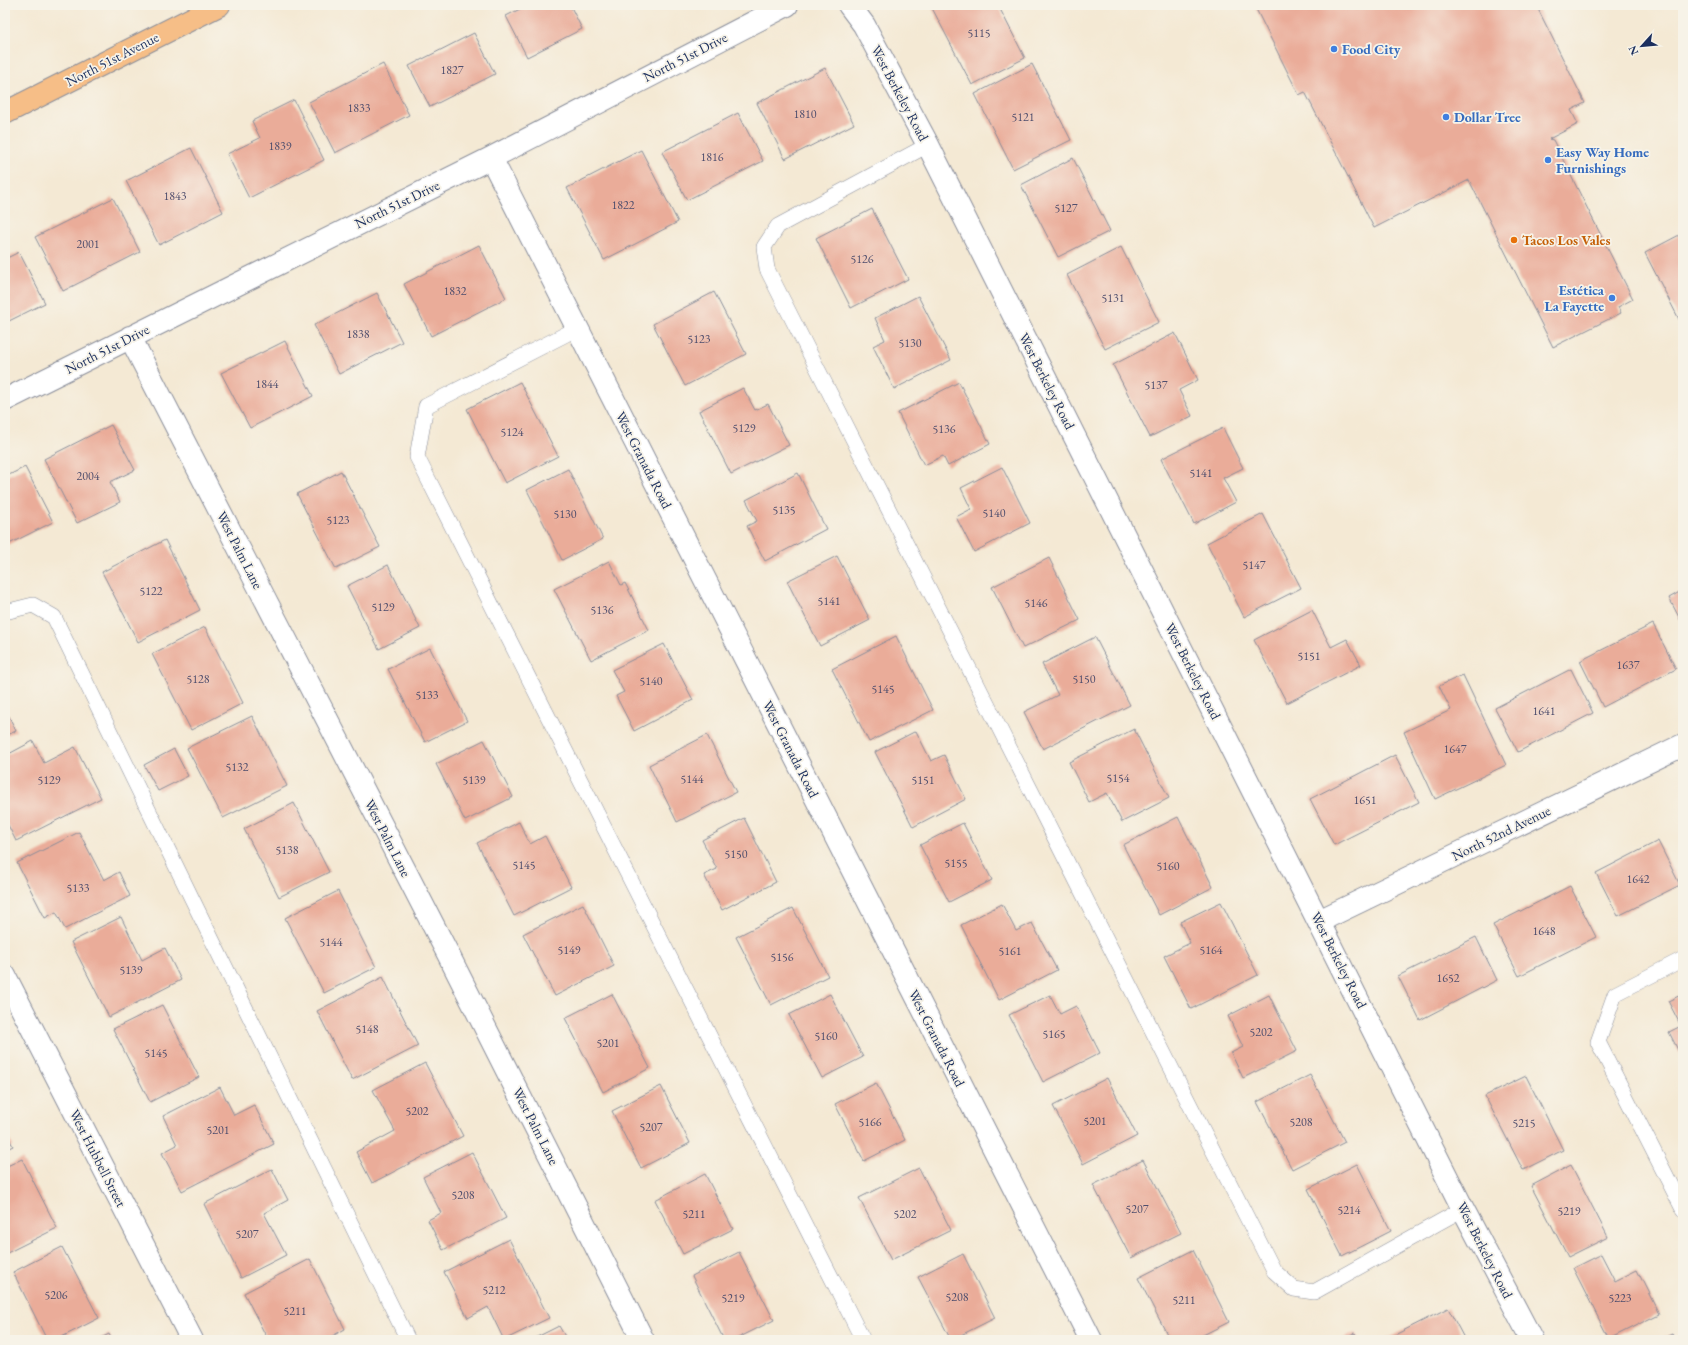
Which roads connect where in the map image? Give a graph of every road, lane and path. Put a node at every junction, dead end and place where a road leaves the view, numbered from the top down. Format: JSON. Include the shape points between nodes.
{"nodes":[{"id":1,"x":219,"y":5,"type":"edge"},
{"id":2,"x":787,"y":5,"type":"edge"},
{"id":3,"x":849,"y":5,"type":"edge"},
{"id":4,"x":5,"y":113,"type":"edge"},
{"id":5,"x":928,"y":145,"type":"junction"},
{"id":6,"x":491,"y":158,"type":"junction"},
{"id":7,"x":578,"y":328,"type":"junction"},
{"id":8,"x":130,"y":337,"type":"junction"},
{"id":9,"x":5,"y":400,"type":"edge"},
{"id":10,"x":5,"y":612,"type":"edge"},
{"id":11,"x":1681,"y":753,"type":"edge"},
{"id":12,"x":1319,"y":921,"type":"junction"},
{"id":13,"x":1683,"y":959,"type":"edge"},
{"id":14,"x":5,"y":976,"type":"edge"},
{"id":15,"x":1463,"y":1209,"type":"junction"},
{"id":16,"x":1683,"y":1209,"type":"edge"},
{"id":17,"x":192,"y":1340,"type":"edge"},
{"id":18,"x":408,"y":1340,"type":"edge"},
{"id":19,"x":644,"y":1340,"type":"edge"},
{"id":20,"x":863,"y":1340,"type":"edge"},
{"id":21,"x":1091,"y":1340,"type":"edge"},
{"id":22,"x":1532,"y":1340,"type":"edge"}],
"edges":[{"from":1,"to":4,"type":"main road","name":"North 51st Avenue"},
{"from":2,"to":6,"type":"street","name":"North 51st Drive"},
{"from":3,"to":5,"type":"street","name":"West Berkeley Road","via":[[864,25]]},
{"from":5,"to":12,"type":"street","name":"West Berkeley Road"},
{"from":5,"to":15,"type":"lane","via":[[778,226],[764,246],[767,269],[774,283],[1274,1271],[1294,1289],[1314,1292]]},
{"from":6,"to":7,"type":"street","name":"West Granada Road"},
{"from":6,"to":8,"type":"street","name":"North 51st Drive"},
{"from":7,"to":20,"type":"lane","via":[[426,406],[417,457]]},
{"from":7,"to":21,"type":"street","name":"West Granada Road"},
{"from":8,"to":9,"type":"street","name":"North 51st Drive"},
{"from":8,"to":19,"type":"street","name":"West Palm Lane"},
{"from":10,"to":18,"type":"lane","via":[[33,605],[54,617]]},
{"from":11,"to":12,"type":"street","name":"North 52nd Avenue"},
{"from":12,"to":15,"type":"street","name":"West Berkeley Road"},
{"from":13,"to":16,"type":"lane","via":[[1615,994],[1598,1042]]},
{"from":14,"to":17,"type":"street","name":"West Hubbell Street"},
{"from":15,"to":22,"type":"street","name":"West Berkeley Road"}]}
